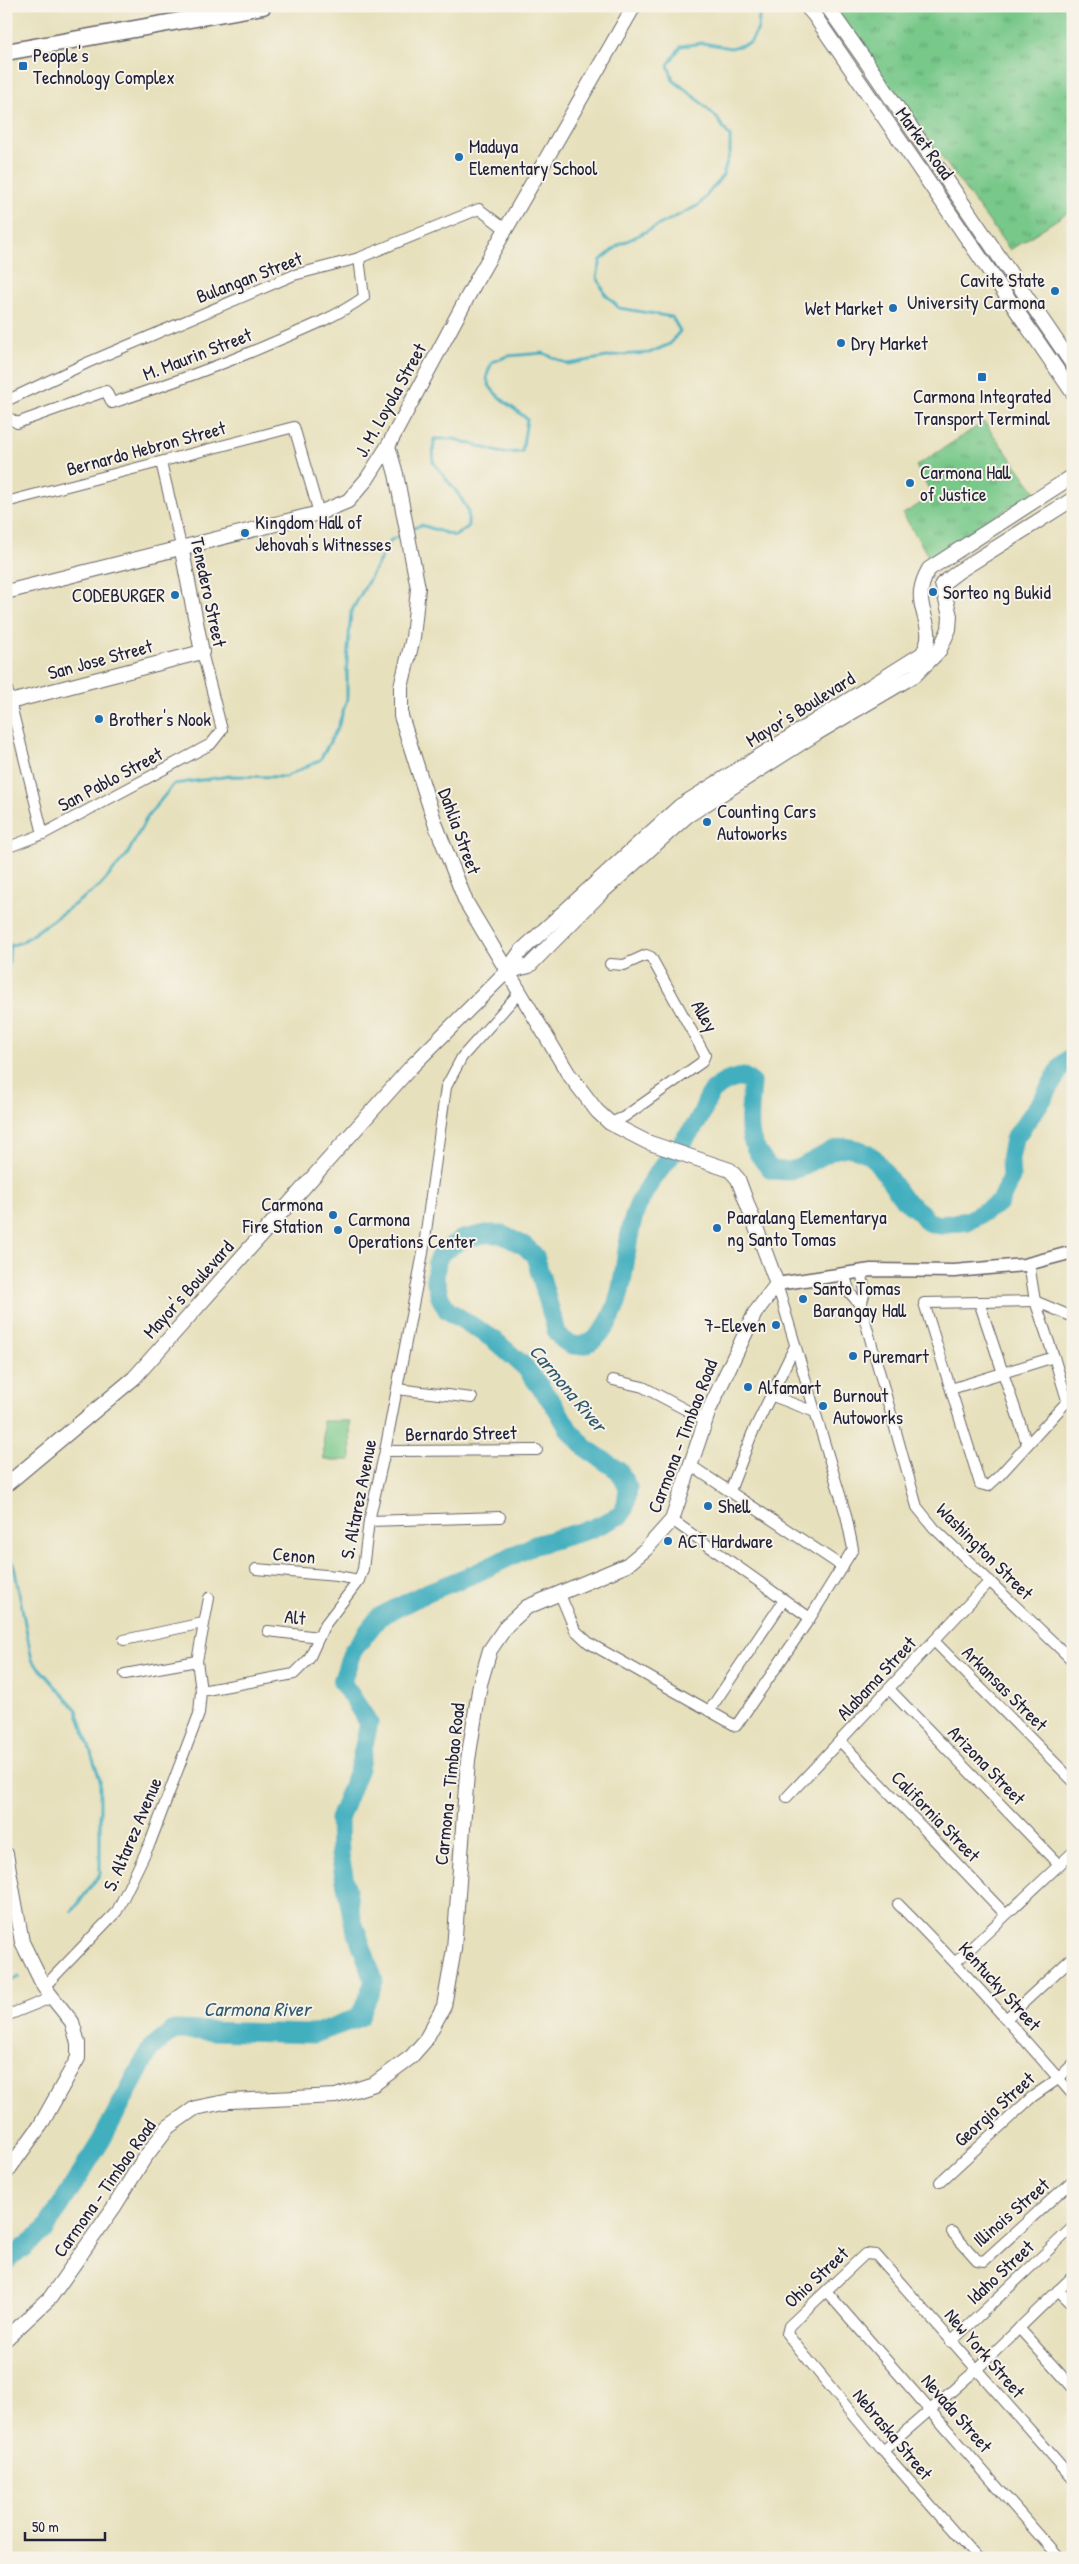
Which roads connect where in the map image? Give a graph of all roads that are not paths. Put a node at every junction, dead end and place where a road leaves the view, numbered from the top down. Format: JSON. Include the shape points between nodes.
{"nodes":[{"id":1,"x":263,"y":6,"type":"edge"},
{"id":2,"x":634,"y":6,"type":"edge"},
{"id":3,"x":806,"y":6,"type":"edge"},
{"id":4,"x":827,"y":6,"type":"edge"},
{"id":5,"x":6,"y":52,"type":"edge"},
{"id":6,"x":506,"y":229,"type":"junction"},
{"id":7,"x":359,"y":258,"type":"junction"},
{"id":8,"x":1073,"y":366,"type":"edge"},
{"id":9,"x":1073,"y":393,"type":"edge"},
{"id":10,"x":6,"y":401,"type":"edge"},
{"id":11,"x":6,"y":416,"type":"edge"},
{"id":12,"x":388,"y":446,"type":"junction"},
{"id":13,"x":161,"y":462,"type":"junction"},
{"id":14,"x":1073,"y":476,"type":"edge"},
{"id":15,"x":1073,"y":499,"type":"edge"},
{"id":16,"x":6,"y":502,"type":"edge"},
{"id":17,"x":319,"y":514,"type":"junction"},
{"id":18,"x":180,"y":546,"type":"junction"},
{"id":19,"x":6,"y":592,"type":"edge"},
{"id":20,"x":202,"y":652,"type":"junction"},
{"id":21,"x":6,"y":685,"type":"edge"},
{"id":22,"x":8,"y":702,"type":"edge"},
{"id":23,"x":222,"y":730,"type":"joint"},
{"id":24,"x":43,"y":834,"type":"junction"},
{"id":25,"x":6,"y":848,"type":"edge"},
{"id":26,"x":610,"y":964,"type":"dead end"},
{"id":27,"x":506,"y":972,"type":"junction"},
{"id":28,"x":519,"y":993,"type":"junction"},
{"id":29,"x":610,"y":1123,"type":"junction"},
{"id":30,"x":1073,"y":1252,"type":"edge"},
{"id":31,"x":1029,"y":1264,"type":"junction"},
{"id":32,"x":861,"y":1271,"type":"junction"},
{"id":33,"x":844,"y":1273,"type":"junction"},
{"id":34,"x":777,"y":1284,"type":"junction"},
{"id":35,"x":1035,"y":1301,"type":"junction"},
{"id":36,"x":979,"y":1302,"type":"junction"},
{"id":37,"x":861,"y":1306,"type":"junction"},
{"id":38,"x":1073,"y":1317,"type":"edge"},
{"id":39,"x":794,"y":1348,"type":"junction"},
{"id":40,"x":1054,"y":1357,"type":"junction"},
{"id":41,"x":1003,"y":1373,"type":"junction"},
{"id":42,"x":613,"y":1380,"type":"dead end"},
{"id":43,"x":397,"y":1389,"type":"junction"},
{"id":44,"x":951,"y":1389,"type":"junction"},
{"id":45,"x":770,"y":1395,"type":"junction"},
{"id":46,"x":472,"y":1398,"type":"dead end"},
{"id":47,"x":1070,"y":1398,"type":"edge"},
{"id":48,"x":815,"y":1412,"type":"junction"},
{"id":49,"x":705,"y":1420,"type":"junction"},
{"id":50,"x":1027,"y":1444,"type":"junction"},
{"id":51,"x":537,"y":1450,"type":"dead end"},
{"id":52,"x":386,"y":1451,"type":"junction"},
{"id":53,"x":690,"y":1465,"type":"junction"},
{"id":54,"x":6,"y":1485,"type":"edge"},
{"id":55,"x":730,"y":1491,"type":"junction"},
{"id":56,"x":500,"y":1517,"type":"dead end"},
{"id":57,"x":672,"y":1520,"type":"junction"},
{"id":58,"x":369,"y":1521,"type":"junction"},
{"id":59,"x":843,"y":1567,"type":"junction"},
{"id":60,"x":256,"y":1569,"type":"dead end"},
{"id":61,"x":359,"y":1580,"type":"junction"},
{"id":62,"x":990,"y":1582,"type":"junction"},
{"id":63,"x":559,"y":1592,"type":"junction"},
{"id":64,"x":209,"y":1598,"type":"dead end"},
{"id":65,"x":784,"y":1600,"type":"junction"},
{"id":66,"x":810,"y":1618,"type":"junction"},
{"id":67,"x":203,"y":1623,"type":"junction"},
{"id":68,"x":268,"y":1631,"type":"dead end"},
{"id":69,"x":319,"y":1637,"type":"junction"},
{"id":70,"x":124,"y":1640,"type":"dead end"},
{"id":71,"x":934,"y":1641,"type":"junction"},
{"id":72,"x":197,"y":1661,"type":"junction"},
{"id":73,"x":1073,"y":1661,"type":"edge"},
{"id":74,"x":125,"y":1674,"type":"dead end"},
{"id":75,"x":890,"y":1690,"type":"junction"},
{"id":76,"x":201,"y":1691,"type":"junction"},
{"id":77,"x":709,"y":1711,"type":"junction"},
{"id":78,"x":841,"y":1742,"type":"junction"},
{"id":79,"x":1073,"y":1781,"type":"edge"},
{"id":80,"x":787,"y":1797,"type":"dead end"},
{"id":81,"x":1073,"y":1852,"type":"edge"},
{"id":82,"x":6,"y":1854,"type":"edge"},
{"id":83,"x":1059,"y":1865,"type":"junction"},
{"id":84,"x":898,"y":1904,"type":"dead end"},
{"id":85,"x":1005,"y":1914,"type":"junction"},
{"id":86,"x":1073,"y":1957,"type":"edge"},
{"id":87,"x":956,"y":1962,"type":"junction"},
{"id":88,"x":48,"y":1992,"type":"junction"},
{"id":89,"x":6,"y":2016,"type":"edge"},
{"id":90,"x":1007,"y":2018,"type":"junction"},
{"id":91,"x":1073,"y":2064,"type":"edge"},
{"id":92,"x":1058,"y":2079,"type":"junction"},
{"id":93,"x":1073,"y":2095,"type":"edge"},
{"id":94,"x":6,"y":2173,"type":"edge"},
{"id":95,"x":1073,"y":2180,"type":"edge"},
{"id":96,"x":940,"y":2182,"type":"dead end"},
{"id":97,"x":1073,"y":2227,"type":"edge"},
{"id":98,"x":952,"y":2232,"type":"dead end"},
{"id":99,"x":870,"y":2253,"type":"joint"},
{"id":100,"x":1073,"y":2276,"type":"edge"},
{"id":101,"x":1058,"y":2290,"type":"junction"},
{"id":102,"x":827,"y":2292,"type":"junction"},
{"id":103,"x":1073,"y":2305,"type":"edge"},
{"id":104,"x":1019,"y":2328,"type":"junction"},
{"id":105,"x":787,"y":2329,"type":"joint"},
{"id":106,"x":6,"y":2339,"type":"edge"},
{"id":107,"x":951,"y":2342,"type":"junction"},
{"id":108,"x":976,"y":2370,"type":"junction"},
{"id":109,"x":1073,"y":2388,"type":"edge"},
{"id":110,"x":931,"y":2410,"type":"junction"},
{"id":111,"x":883,"y":2451,"type":"junction"},
{"id":112,"x":1073,"y":2479,"type":"edge"},
{"id":113,"x":977,"y":2558,"type":"edge"},
{"id":114,"x":1060,"y":2558,"type":"edge"}],
"edges":[{"from":1,"to":5,"type":"highway"},
{"from":2,"to":6,"type":"main road","name":"J. M. Loyola Street"},
{"from":3,"to":9,"type":"main road","name":"Market Road"},
{"from":4,"to":8,"type":"main road","name":"Market Road"},
{"from":6,"to":7,"type":"street","name":"Bulangan Street","via":[[479,209]]},
{"from":6,"to":12,"type":"main road","name":"J. M. Loyola Street"},
{"from":7,"to":10,"type":"street","name":"Bulangan Street","via":[[294,275]]},
{"from":7,"to":11,"type":"street","name":"M. Maurin Street","via":[[364,297],[290,336],[212,370],[112,403],[106,391],[17,423]]},
{"from":12,"to":17,"type":"main road","name":"J. M. Loyola Street","via":[[348,501]]},
{"from":12,"to":27,"type":"main road","name":"Dahlia Street","via":[[418,588],[414,638],[401,687],[401,716],[435,824],[466,902]]},
{"from":13,"to":16,"type":"street","name":"Bernardo Hebron Street"},
{"from":13,"to":17,"type":"street","name":"Bernardo Hebron Street","via":[[294,427]]},
{"from":13,"to":18,"type":"street","name":"Tenedero Street"},
{"from":14,"to":27,"type":"main road","name":"Mayor's Boulevard","via":[[929,569],[920,593],[928,636],[928,645],[922,654],[680,806],[521,951]]},
{"from":15,"to":27,"type":"main road","name":"Mayor's Boulevard","via":[[942,584],[950,616],[949,629],[939,651],[915,675],[687,816],[600,894],[529,966]]},
{"from":17,"to":18,"type":"main road","name":"J. M. Loyola Street"},
{"from":18,"to":19,"type":"main road","name":"J. M. Loyola Street"},
{"from":18,"to":20,"type":"main road","name":"Tenedero Street"},
{"from":20,"to":22,"type":"main road","name":"San Jose Street"},
{"from":20,"to":23,"type":"street","name":"Tenedero Street"},
{"from":21,"to":22,"type":"street"},
{"from":22,"to":24,"type":"street"},
{"from":23,"to":24,"type":"street","name":"San Pablo Street","via":[[211,744]]},
{"from":24,"to":25,"type":"street","name":"San Pablo Street"},
{"from":26,"to":29,"type":"street","name":"Alley","via":[[624,966],[646,955],[651,957],[705,1055],[702,1062],[624,1117]]},
{"from":27,"to":28,"type":"main road","name":"Dahlia Street"},
{"from":27,"to":54,"type":"main road","name":"Mayor's Boulevard","via":[[411,1067],[134,1378]]},
{"from":28,"to":29,"type":"main road","name":"Dahlia Street","via":[[568,1073]]},
{"from":28,"to":43,"type":"street","name":"S. Altarez Avenue","via":[[462,1057],[446,1087],[423,1253]]},
{"from":29,"to":34,"type":"main road","name":"Dahlia Street","via":[[674,1153],[730,1170],[738,1179]]},
{"from":30,"to":31,"type":"street"},
{"from":31,"to":32,"type":"street","via":[[954,1271]]},
{"from":31,"to":35,"type":"street"},
{"from":32,"to":33,"type":"street"},
{"from":32,"to":37,"type":"street","name":"Washington Street","via":[[865,1291]]},
{"from":33,"to":34,"type":"street"},
{"from":33,"to":37,"type":"street","name":"Washington Street","via":[[850,1293]]},
{"from":34,"to":39,"type":"street"},
{"from":34,"to":49,"type":"main road","name":"Carmona - Timbao Road","via":[[751,1321]]},
{"from":35,"to":36,"type":"street"},
{"from":35,"to":38,"type":"street"},
{"from":35,"to":40,"type":"street"},
{"from":36,"to":41,"type":"street"},
{"from":36,"to":44,"type":"street","via":[[924,1303]]},
{"from":37,"to":62,"type":"street","name":"Washington Street","via":[[916,1507]]},
{"from":39,"to":45,"type":"street"},
{"from":39,"to":48,"type":"street"},
{"from":40,"to":41,"type":"street"},
{"from":40,"to":47,"type":"street"},
{"from":41,"to":44,"type":"street"},
{"from":41,"to":50,"type":"street"},
{"from":42,"to":49,"type":"street","via":[[643,1387]]},
{"from":43,"to":46,"type":"street"},
{"from":43,"to":52,"type":"street","name":"S. Altarez Avenue"},
{"from":44,"to":50,"type":"street","via":[[980,1484],[988,1486]]},
{"from":45,"to":48,"type":"street"},
{"from":45,"to":55,"type":"street"},
{"from":47,"to":50,"type":"street"},
{"from":48,"to":59,"type":"street","via":[[846,1514],[853,1549]]},
{"from":49,"to":53,"type":"main road","name":"Carmona - Timbao Road"},
{"from":51,"to":52,"type":"street","name":"Bernardo Street"},
{"from":52,"to":58,"type":"street","name":"S. Altarez Avenue"},
{"from":53,"to":55,"type":"street"},
{"from":53,"to":57,"type":"main road","name":"Carmona - Timbao Road"},
{"from":55,"to":59,"type":"street"},
{"from":56,"to":58,"type":"street"},
{"from":57,"to":63,"type":"main road","name":"Carmona - Timbao Road","via":[[646,1550],[627,1565]]},
{"from":57,"to":65,"type":"street"},
{"from":58,"to":61,"type":"street","name":"S. Altarez Avenue"},
{"from":59,"to":66,"type":"street"},
{"from":60,"to":61,"type":"street","name":"Cenon"},
{"from":61,"to":69,"type":"street","name":"S. Altarez Avenue"},
{"from":62,"to":71,"type":"street","name":"Alabama Street"},
{"from":62,"to":73,"type":"street","name":"Washington Street"},
{"from":63,"to":77,"type":"street","via":[[575,1630],[589,1643]]},
{"from":63,"to":106,"type":"main road","name":"Carmona - Timbao Road","via":[[527,1607],[507,1625],[490,1650],[482,1676],[473,1719],[464,1796],[454,1949],[444,2006],[425,2042],[411,2057],[374,2084],[336,2096],[230,2101],[195,2108],[168,2127],[50,2298]]},
{"from":64,"to":67,"type":"street"},
{"from":65,"to":66,"type":"street"},
{"from":65,"to":77,"type":"street"},
{"from":66,"to":77,"type":"street","via":[[736,1726]]},
{"from":67,"to":70,"type":"street"},
{"from":67,"to":72,"type":"street"},
{"from":68,"to":69,"type":"street","name":"Alt"},
{"from":69,"to":76,"type":"street","name":"S. Altarez Avenue","via":[[309,1659],[294,1674]]},
{"from":71,"to":75,"type":"street","name":"Alabama Street"},
{"from":71,"to":79,"type":"street","name":"Arkansas Street"},
{"from":72,"to":74,"type":"street"},
{"from":72,"to":76,"type":"street"},
{"from":75,"to":78,"type":"street","name":"Alabama Street"},
{"from":75,"to":83,"type":"street","name":"Arizona Street"},
{"from":76,"to":88,"type":"street","name":"S. Altarez Avenue","via":[[199,1714],[150,1843],[117,1911]]},
{"from":78,"to":80,"type":"street","name":"Alabama Street"},
{"from":78,"to":85,"type":"street","name":"California Street"},
{"from":81,"to":83,"type":"street"},
{"from":82,"to":88,"type":"main road","via":[[22,1942]]},
{"from":83,"to":85,"type":"street"},
{"from":84,"to":87,"type":"street","name":"Kentucky Street"},
{"from":85,"to":87,"type":"street"},
{"from":86,"to":90,"type":"street"},
{"from":87,"to":90,"type":"street","name":"Kentucky Street"},
{"from":88,"to":89,"type":"street"},
{"from":88,"to":94,"type":"main road","via":[[72,2022],[78,2058],[40,2126]]},
{"from":90,"to":92,"type":"street","name":"Kentucky Street"},
{"from":91,"to":92,"type":"street","name":"Georgia Street"},
{"from":92,"to":93,"type":"street","name":"Kentucky Street"},
{"from":92,"to":96,"type":"street","name":"Georgia Street","via":[[1043,2087]]},
{"from":95,"to":98,"type":"street","name":"Illinois Street","via":[[984,2261],[977,2260]]},
{"from":97,"to":107,"type":"street","name":"Idaho Street"},
{"from":99,"to":102,"type":"street","name":"Ohio Street","via":[[865,2254]]},
{"from":99,"to":107,"type":"street","name":"New York Street","via":[[876,2255]]},
{"from":100,"to":101,"type":"street"},
{"from":101,"to":103,"type":"street"},
{"from":101,"to":104,"type":"street"},
{"from":102,"to":105,"type":"street","name":"Ohio Street"},
{"from":102,"to":110,"type":"street","name":"Nevada Street"},
{"from":104,"to":108,"type":"street"},
{"from":104,"to":109,"type":"street"},
{"from":105,"to":111,"type":"street","name":"Nebraska Street","via":[[787,2334]]},
{"from":107,"to":108,"type":"street","name":"New York Street"},
{"from":108,"to":110,"type":"street"},
{"from":108,"to":112,"type":"street","name":"New York Street"},
{"from":110,"to":111,"type":"street"},
{"from":110,"to":114,"type":"street","name":"Nevada Street"},
{"from":111,"to":113,"type":"street","name":"Nebraska Street"}]}
